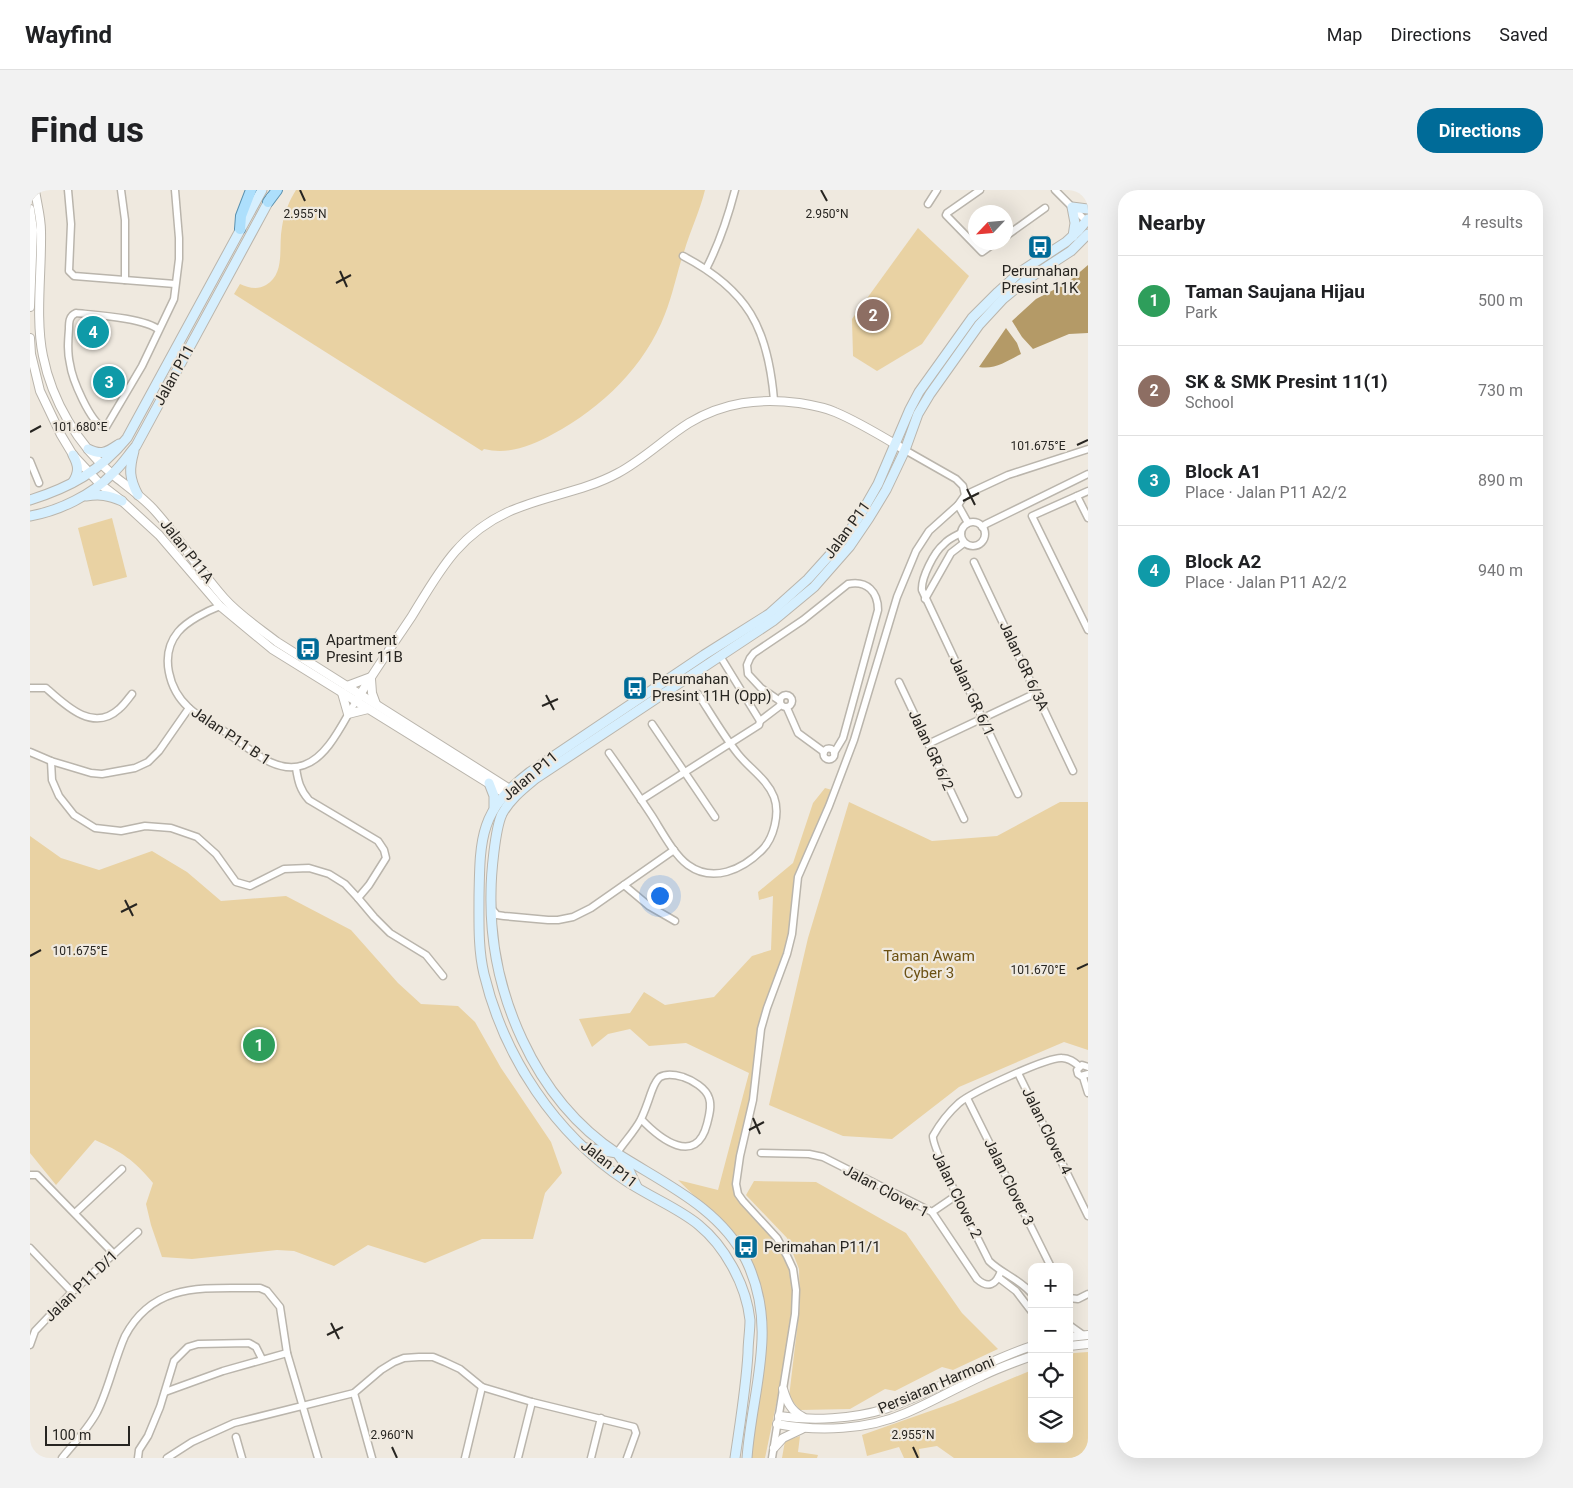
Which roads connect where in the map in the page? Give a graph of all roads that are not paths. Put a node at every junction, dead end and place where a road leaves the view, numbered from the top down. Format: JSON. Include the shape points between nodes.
{"nodes":[{"id":1,"x":35,"y":190,"type":"edge"},
{"id":2,"x":68,"y":190,"type":"edge"},
{"id":3,"x":122,"y":190,"type":"edge"},
{"id":4,"x":182,"y":190,"type":"edge"},
{"id":5,"x":251,"y":190,"type":"edge"},
{"id":6,"x":262,"y":190,"type":"edge"},
{"id":7,"x":276,"y":190,"type":"edge"},
{"id":8,"x":735,"y":190,"type":"edge"},
{"id":9,"x":937,"y":190,"type":"edge"},
{"id":10,"x":980,"y":190,"type":"edge"},
{"id":11,"x":1055,"y":190,"type":"edge"},
{"id":12,"x":176,"y":193,"type":"edge"},
{"id":13,"x":268,"y":202,"type":"joint"},
{"id":14,"x":928,"y":204,"type":"dead end"},
{"id":15,"x":1072,"y":207,"type":"junction"},
{"id":16,"x":1045,"y":208,"type":"dead end"},
{"id":17,"x":30,"y":209,"type":"edge"},
{"id":18,"x":1088,"y":209,"type":"edge"},
{"id":19,"x":1087,"y":221,"type":"edge"},
{"id":20,"x":240,"y":229,"type":"junction"},
{"id":21,"x":1013,"y":231,"type":"edge"},
{"id":22,"x":1073,"y":236,"type":"junction"},
{"id":23,"x":1086,"y":236,"type":"edge"},
{"id":24,"x":968,"y":238,"type":"edge"},
{"id":25,"x":683,"y":256,"type":"dead end"},
{"id":26,"x":706,"y":269,"type":"junction"},
{"id":27,"x":125,"y":280,"type":"junction"},
{"id":28,"x":175,"y":284,"type":"junction"},
{"id":29,"x":30,"y":286,"type":"edge"},
{"id":30,"x":40,"y":286,"type":"junction"},
{"id":31,"x":30,"y":307,"type":"edge"},
{"id":32,"x":159,"y":330,"type":"junction"},
{"id":33,"x":30,"y":338,"type":"edge"},
{"id":34,"x":774,"y":400,"type":"junction"},
{"id":35,"x":127,"y":438,"type":"junction"},
{"id":36,"x":895,"y":444,"type":"junction"},
{"id":37,"x":136,"y":446,"type":"junction"},
{"id":38,"x":88,"y":449,"type":"junction"},
{"id":39,"x":1088,"y":449,"type":"edge"},
{"id":40,"x":905,"y":450,"type":"junction"},
{"id":41,"x":73,"y":455,"type":"junction"},
{"id":42,"x":30,"y":463,"type":"edge"},
{"id":43,"x":102,"y":464,"type":"junction"},
{"id":44,"x":90,"y":473,"type":"junction"},
{"id":45,"x":113,"y":474,"type":"junction"},
{"id":46,"x":1088,"y":474,"type":"edge"},
{"id":47,"x":73,"y":482,"type":"junction"},
{"id":48,"x":39,"y":483,"type":"dead end"},
{"id":49,"x":100,"y":484,"type":"junction"},
{"id":50,"x":1088,"y":491,"type":"edge"},
{"id":51,"x":138,"y":495,"type":"junction"},
{"id":52,"x":965,"y":495,"type":"junction"},
{"id":53,"x":1077,"y":496,"type":"junction"},
{"id":54,"x":80,"y":497,"type":"junction"},
{"id":55,"x":30,"y":500,"type":"edge"},
{"id":56,"x":122,"y":501,"type":"junction"},
{"id":57,"x":958,"y":506,"type":"junction"},
{"id":58,"x":30,"y":516,"type":"edge"},
{"id":59,"x":1088,"y":518,"type":"edge"},
{"id":60,"x":968,"y":523,"type":"junction"},
{"id":61,"x":982,"y":527,"type":"junction"},
{"id":62,"x":961,"y":533,"type":"junction"},
{"id":63,"x":964,"y":542,"type":"junction"},
{"id":64,"x":941,"y":546,"type":"junction"},
{"id":65,"x":951,"y":553,"type":"junction"},
{"id":66,"x":974,"y":562,"type":"dead end"},
{"id":67,"x":211,"y":595,"type":"junction"},
{"id":68,"x":925,"y":599,"type":"junction"},
{"id":69,"x":220,"y":606,"type":"junction"},
{"id":70,"x":204,"y":613,"type":"junction"},
{"id":71,"x":1088,"y":630,"type":"edge"},
{"id":72,"x":726,"y":640,"type":"junction"},
{"id":73,"x":704,"y":655,"type":"junction"},
{"id":74,"x":720,"y":656,"type":"junction"},
{"id":75,"x":372,"y":677,"type":"junction"},
{"id":76,"x":899,"y":682,"type":"dead end"},
{"id":77,"x":30,"y":688,"type":"edge"},
{"id":78,"x":345,"y":689,"type":"junction"},
{"id":79,"x":1036,"y":693,"type":"junction"},
{"id":80,"x":132,"y":694,"type":"dead end"},
{"id":81,"x":698,"y":694,"type":"dead end"},
{"id":82,"x":358,"y":698,"type":"junction"},
{"id":83,"x":376,"y":704,"type":"junction"},
{"id":84,"x":783,"y":705,"type":"junction"},
{"id":85,"x":189,"y":708,"type":"junction"},
{"id":86,"x":368,"y":709,"type":"junction"},
{"id":87,"x":348,"y":714,"type":"junction"},
{"id":88,"x":982,"y":718,"type":"junction"},
{"id":89,"x":760,"y":721,"type":"junction"},
{"id":90,"x":652,"y":724,"type":"dead end"},
{"id":91,"x":731,"y":744,"type":"junction"},
{"id":92,"x":928,"y":744,"type":"junction"},
{"id":93,"x":30,"y":752,"type":"edge"},
{"id":94,"x":610,"y":753,"type":"dead end"},
{"id":95,"x":51,"y":761,"type":"junction"},
{"id":96,"x":296,"y":768,"type":"junction"},
{"id":97,"x":1073,"y":771,"type":"dead end"},
{"id":98,"x":685,"y":773,"type":"junction"},
{"id":99,"x":489,"y":783,"type":"junction"},
{"id":100,"x":511,"y":793,"type":"junction"},
{"id":101,"x":1018,"y":794,"type":"dead end"},
{"id":102,"x":641,"y":800,"type":"junction"},
{"id":103,"x":494,"y":808,"type":"junction"},
{"id":104,"x":715,"y":817,"type":"dead end"},
{"id":105,"x":964,"y":819,"type":"dead end"},
{"id":106,"x":674,"y":850,"type":"junction"},
{"id":107,"x":624,"y":885,"type":"junction"},
{"id":108,"x":358,"y":898,"type":"junction"},
{"id":109,"x":490,"y":907,"type":"junction"},
{"id":110,"x":504,"y":916,"type":"junction"},
{"id":111,"x":675,"y":920,"type":"dead end"},
{"id":112,"x":492,"y":930,"type":"junction"},
{"id":113,"x":443,"y":976,"type":"dead end"},
{"id":114,"x":1079,"y":1066,"type":"junction"},
{"id":115,"x":1088,"y":1067,"type":"edge"},
{"id":116,"x":1018,"y":1072,"type":"junction"},
{"id":117,"x":1086,"y":1075,"type":"edge"},
{"id":118,"x":1088,"y":1093,"type":"edge"},
{"id":119,"x":967,"y":1098,"type":"junction"},
{"id":120,"x":641,"y":1119,"type":"junction"},
{"id":121,"x":586,"y":1148,"type":"junction"},
{"id":122,"x":616,"y":1153,"type":"junction"},
{"id":123,"x":761,"y":1153,"type":"dead end"},
{"id":124,"x":122,"y":1169,"type":"dead end"},
{"id":125,"x":34,"y":1175,"type":"edge"},
{"id":126,"x":638,"y":1187,"type":"junction"},
{"id":127,"x":957,"y":1195,"type":"junction"},
{"id":128,"x":932,"y":1212,"type":"junction"},
{"id":129,"x":75,"y":1213,"type":"junction"},
{"id":130,"x":1088,"y":1216,"type":"edge"},
{"id":131,"x":138,"y":1232,"type":"dead end"},
{"id":132,"x":30,"y":1248,"type":"edge"},
{"id":133,"x":114,"y":1254,"type":"junction"},
{"id":134,"x":1049,"y":1263,"type":"edge"},
{"id":135,"x":1000,"y":1275,"type":"junction"},
{"id":136,"x":1028,"y":1290,"type":"edge"},
{"id":137,"x":72,"y":1292,"type":"junction"},
{"id":138,"x":1088,"y":1294,"type":"edge"},
{"id":139,"x":1073,"y":1298,"type":"edge"},
{"id":140,"x":1029,"y":1308,"type":"edge"},
{"id":141,"x":32,"y":1328,"type":"edge"},
{"id":142,"x":1073,"y":1328,"type":"edge"},
{"id":143,"x":1085,"y":1335,"type":"edge"},
{"id":144,"x":1088,"y":1344,"type":"edge"},
{"id":145,"x":30,"y":1345,"type":"edge"},
{"id":146,"x":1073,"y":1346,"type":"edge"},
{"id":147,"x":1028,"y":1347,"type":"edge"},
{"id":148,"x":287,"y":1353,"type":"junction"},
{"id":149,"x":1028,"y":1357,"type":"edge"},
{"id":150,"x":262,"y":1359,"type":"junction"},
{"id":151,"x":482,"y":1387,"type":"junction"},
{"id":152,"x":783,"y":1389,"type":"junction"},
{"id":153,"x":745,"y":1391,"type":"junction"},
{"id":154,"x":165,"y":1392,"type":"junction"},
{"id":155,"x":354,"y":1394,"type":"junction"},
{"id":156,"x":532,"y":1402,"type":"junction"},
{"id":157,"x":755,"y":1404,"type":"junction"},
{"id":158,"x":303,"y":1406,"type":"junction"},
{"id":159,"x":601,"y":1418,"type":"junction"},
{"id":160,"x":804,"y":1418,"type":"junction"},
{"id":161,"x":778,"y":1420,"type":"junction"},
{"id":162,"x":751,"y":1424,"type":"junction"},
{"id":163,"x":739,"y":1429,"type":"junction"},
{"id":164,"x":802,"y":1429,"type":"junction"},
{"id":165,"x":236,"y":1437,"type":"dead end"},
{"id":166,"x":774,"y":1448,"type":"junction"},
{"id":167,"x":62,"y":1458,"type":"edge"},
{"id":168,"x":138,"y":1458,"type":"edge"},
{"id":169,"x":167,"y":1458,"type":"edge"},
{"id":170,"x":242,"y":1458,"type":"edge"},
{"id":171,"x":318,"y":1458,"type":"edge"},
{"id":172,"x":372,"y":1458,"type":"edge"},
{"id":173,"x":465,"y":1458,"type":"edge"},
{"id":174,"x":519,"y":1458,"type":"edge"},
{"id":175,"x":591,"y":1458,"type":"edge"},
{"id":176,"x":627,"y":1458,"type":"edge"},
{"id":177,"x":735,"y":1458,"type":"edge"},
{"id":178,"x":747,"y":1458,"type":"edge"},
{"id":179,"x":772,"y":1458,"type":"edge"}],
"edges":[{"from":1,"to":30,"type":"street","name":"Jalan P11A","via":[[41,229]]},
{"from":2,"to":27,"type":"street","via":[[71,224],[69,271],[74,276]]},
{"from":3,"to":27,"type":"street"},
{"from":4,"to":12,"type":"street"},
{"from":5,"to":20,"type":"main road","via":[[241,216]]},
{"from":6,"to":20,"type":"main road","name":"Jalan P11"},
{"from":7,"to":13,"type":"main road"},
{"from":8,"to":26,"type":"street"},
{"from":9,"to":14,"type":"street"},
{"from":10,"to":24,"type":"street","via":[[946,215]]},
{"from":11,"to":15,"type":"street"},
{"from":12,"to":28,"type":"street","via":[[179,259]]},
{"from":13,"to":37,"type":"main road","name":"Jalan P11"},
{"from":15,"to":18,"type":"main road"},
{"from":15,"to":19,"type":"street"},
{"from":15,"to":22,"type":"main road"},
{"from":16,"to":21,"type":"street"},
{"from":17,"to":29,"type":"street","via":[[33,230]]},
{"from":19,"to":22,"type":"main road","name":"Jalan P11"},
{"from":19,"to":23,"type":"main road"},
{"from":20,"to":35,"type":"main road","name":"Jalan P11"},
{"from":22,"to":36,"type":"main road","name":"Jalan P11","via":[[1020,272],[972,318],[918,392]]},
{"from":23,"to":40,"type":"main road","name":"Jalan P11","via":[[1071,251],[1003,299],[979,325],[918,414]]},
{"from":25,"to":26,"type":"street"},
{"from":26,"to":34,"type":"street","via":[[734,291],[754,317],[767,352]]},
{"from":27,"to":28,"type":"street"},
{"from":28,"to":32,"type":"street","via":[[174,299]]},
{"from":29,"to":30,"type":"street"},
{"from":29,"to":31,"type":"street"},
{"from":30,"to":38,"type":"street","name":"Jalan P11A","via":[[42,354],[47,372],[72,429]]},
{"from":32,"to":32,"type":"street","via":[[113,317],[72,314],[68,345],[70,366],[92,416],[101,427],[106,427]]},
{"from":33,"to":41,"type":"street","name":"Jalan P11A","via":[[40,392]]},
{"from":34,"to":36,"type":"street","via":[[835,411]]},
{"from":34,"to":75,"type":"street","via":[[758,400],[715,410],[690,423],[618,473],[489,522],[449,558]]},
{"from":35,"to":38,"type":"main road","via":[[103,453]]},
{"from":35,"to":43,"type":"main road","name":"Jalan P11"},
{"from":36,"to":40,"type":"street"},
{"from":36,"to":72,"type":"main road","name":"Jalan P11","via":[[862,512],[824,563],[768,614]]},
{"from":37,"to":45,"type":"main road","name":"Jalan P11"},
{"from":37,"to":51,"type":"main road","via":[[130,470]]},
{"from":38,"to":43,"type":"street","name":"Jalan P11A"},
{"from":39,"to":52,"type":"street","via":[[1008,476]]},
{"from":40,"to":52,"type":"street","via":[[956,479],[963,486]]},
{"from":40,"to":74,"type":"main road","name":"Jalan P11","via":[[869,518],[850,546],[814,587],[773,621]]},
{"from":41,"to":44,"type":"street","name":"Jalan P11A"},
{"from":41,"to":47,"type":"main road","via":[[78,474]]},
{"from":42,"to":48,"type":"street"},
{"from":43,"to":44,"type":"main road","name":"Jalan P11"},
{"from":43,"to":45,"type":"street","name":"Jalan P11A"},
{"from":44,"to":47,"type":"main road","name":"Jalan P11"},
{"from":44,"to":49,"type":"street","name":"Jalan P11A"},
{"from":45,"to":49,"type":"main road","name":"Jalan P11"},
{"from":45,"to":51,"type":"street","name":"Jalan P11A"},
{"from":46,"to":61,"type":"street"},
{"from":47,"to":55,"type":"main road","name":"Jalan P11"},
{"from":49,"to":54,"type":"main road","name":"Jalan P11"},
{"from":49,"to":56,"type":"street","name":"Jalan P11A"},
{"from":50,"to":53,"type":"street"},
{"from":51,"to":78,"type":"street","name":"Jalan P11A","via":[[164,522],[225,599],[277,642]]},
{"from":52,"to":57,"type":"street"},
{"from":53,"to":59,"type":"street"},
{"from":53,"to":71,"type":"street","via":[[1032,516]]},
{"from":54,"to":56,"type":"main road","via":[[99,494]]},
{"from":54,"to":58,"type":"main road","name":"Jalan P11"},
{"from":56,"to":67,"type":"street","name":"Jalan P11A","via":[[159,535]]},
{"from":57,"to":60,"type":"street"},
{"from":57,"to":152,"type":"street","via":[[929,531],[916,551],[897,597],[854,740],[798,877],[792,934],[762,1029],[753,1100],[736,1184],[743,1201],[777,1238],[793,1269],[795,1314]]},
{"from":60,"to":61,"type":"street"},
{"from":60,"to":62,"type":"street"},
{"from":61,"to":63,"type":"street","via":[[982,542],[971,546]]},
{"from":62,"to":63,"type":"street"},
{"from":62,"to":64,"type":"street"},
{"from":63,"to":65,"type":"street"},
{"from":64,"to":65,"type":"street"},
{"from":64,"to":68,"type":"street","via":[[921,584]]},
{"from":65,"to":68,"type":"street"},
{"from":66,"to":79,"type":"street","name":"Jalan GR 6/3A"},
{"from":67,"to":69,"type":"street","name":"Jalan P11A"},
{"from":67,"to":70,"type":"street"},
{"from":68,"to":88,"type":"street","name":"Jalan GR 6/1"},
{"from":69,"to":70,"type":"street","name":"Jalan P11 B 1"},
{"from":69,"to":78,"type":"street","name":"Jalan P11A","via":[[272,649]]},
{"from":70,"to":85,"type":"street","name":"Jalan P11 B 1","via":[[178,632],[169,652],[170,679],[176,694]]},
{"from":72,"to":73,"type":"main road","name":"Jalan P11"},
{"from":72,"to":74,"type":"main road"},
{"from":73,"to":74,"type":"main road"},
{"from":73,"to":100,"type":"main road","name":"Jalan P11","via":[[554,755]]},
{"from":74,"to":89,"type":"street"},
{"from":74,"to":100,"type":"main road","name":"Jalan P11"},
{"from":75,"to":78,"type":"street"},
{"from":75,"to":82,"type":"street"},
{"from":75,"to":83,"type":"street"},
{"from":76,"to":92,"type":"street","name":"Jalan GR 6/2"},
{"from":77,"to":80,"type":"street","via":[[46,688],[71,711],[92,718],[103,718],[118,710]]},
{"from":78,"to":82,"type":"street","name":"Jalan P11A"},
{"from":78,"to":87,"type":"street"},
{"from":79,"to":88,"type":"street"},
{"from":79,"to":97,"type":"street","name":"Jalan GR 6/3A"},
{"from":81,"to":91,"type":"street"},
{"from":82,"to":83,"type":"street","name":"Jalan P11A"},
{"from":82,"to":86,"type":"street","name":"Jalan P11A"},
{"from":82,"to":87,"type":"street"},
{"from":83,"to":100,"type":"street","name":"Jalan P11A"},
{"from":84,"to":84,"type":"street","via":[[748,674],[754,653],[848,584],[864,586],[874,592],[878,610],[834,757],[825,758],[824,752],[798,733]]},
{"from":84,"to":89,"type":"street"},
{"from":85,"to":95,"type":"street","via":[[159,751],[148,762],[135,768],[102,774]]},
{"from":85,"to":96,"type":"street","name":"Jalan P11 B 1","via":[[274,765]]},
{"from":86,"to":87,"type":"street"},
{"from":86,"to":99,"type":"street","name":"Jalan P11A"},
{"from":87,"to":96,"type":"street","via":[[322,754]]},
{"from":88,"to":92,"type":"street"},
{"from":88,"to":101,"type":"street","name":"Jalan GR 6/1"},
{"from":89,"to":91,"type":"street","via":[[759,725]]},
{"from":90,"to":98,"type":"street"},
{"from":91,"to":98,"type":"street"},
{"from":91,"to":106,"type":"street","via":[[764,780],[775,799],[777,809],[770,839],[752,859],[724,873],[710,874],[688,865]]},
{"from":92,"to":105,"type":"street","name":"Jalan GR 6/2"},
{"from":93,"to":95,"type":"street"},
{"from":94,"to":102,"type":"street"},
{"from":95,"to":108,"type":"street","via":[[52,780],[59,796],[74,815],[95,828],[121,831],[145,826],[171,828],[197,837],[216,854],[236,882],[250,886],[284,869],[310,868],[329,874]]},
{"from":96,"to":108,"type":"street","via":[[302,793],[309,800],[378,841],[384,850],[386,858]]},
{"from":98,"to":102,"type":"street"},
{"from":98,"to":104,"type":"street"},
{"from":99,"to":100,"type":"street","name":"Jalan P11A"},
{"from":99,"to":103,"type":"main road"},
{"from":100,"to":103,"type":"main road","name":"Jalan P11"},
{"from":100,"to":109,"type":"main road","name":"Jalan P11","via":[[500,822]]},
{"from":102,"to":106,"type":"street"},
{"from":103,"to":121,"type":"main road","name":"Jalan P11","via":[[482,840],[479,916],[484,974],[497,1016],[527,1078],[555,1118]]},
{"from":106,"to":107,"type":"street"},
{"from":107,"to":110,"type":"street","via":[[573,917],[548,920]]},
{"from":107,"to":111,"type":"street","via":[[649,906]]},
{"from":108,"to":113,"type":"street","via":[[390,933],[426,955]]},
{"from":109,"to":110,"type":"street","via":[[497,915]]},
{"from":109,"to":112,"type":"main road","name":"Jalan P11"},
{"from":110,"to":112,"type":"street"},
{"from":112,"to":122,"type":"main road","name":"Jalan P11","via":[[508,1006],[526,1047],[545,1080],[574,1116]]},
{"from":114,"to":115,"type":"street","name":"Jalan Clover 2"},
{"from":114,"to":116,"type":"street","name":"Jalan Clover 2","via":[[1069,1059],[1054,1058]]},
{"from":114,"to":117,"type":"street","via":[[1078,1074]]},
{"from":116,"to":119,"type":"street","name":"Jalan Clover 2"},
{"from":116,"to":130,"type":"street","name":"Jalan Clover 4"},
{"from":117,"to":118,"type":"street"},
{"from":119,"to":127,"type":"street","name":"Jalan Clover 2","via":[[948,1116],[932,1140]]},
{"from":119,"to":134,"type":"street","name":"Jalan Clover 3"},
{"from":120,"to":120,"type":"street","via":[[660,1077],[671,1074],[685,1078],[700,1086],[710,1098],[704,1133],[698,1143],[689,1148],[660,1136]]},
{"from":120,"to":122,"type":"street"},
{"from":121,"to":122,"type":"main road"},
{"from":121,"to":126,"type":"main road","name":"Jalan P11","via":[[606,1167]]},
{"from":122,"to":126,"type":"main road"},
{"from":122,"to":157,"type":"main road","name":"Jalan P11","via":[[702,1207],[734,1239],[742,1253],[755,1281],[760,1305],[763,1341]]},
{"from":123,"to":128,"type":"street","name":"Jalan Clover 1","via":[[816,1154]]},
{"from":124,"to":129,"type":"street"},
{"from":125,"to":129,"type":"street"},
{"from":126,"to":153,"type":"main road","name":"Jalan P11","via":[[705,1229],[732,1266],[742,1287],[750,1320]]},
{"from":127,"to":128,"type":"street"},
{"from":127,"to":135,"type":"street","name":"Jalan Clover 2"},
{"from":128,"to":135,"type":"street","name":"Jalan Clover 1","via":[[977,1279],[990,1285]]},
{"from":129,"to":133,"type":"street"},
{"from":131,"to":133,"type":"street","name":"Jalan P11 D/1"},
{"from":132,"to":137,"type":"street"},
{"from":133,"to":137,"type":"street","name":"Jalan P11 D/1"},
{"from":135,"to":136,"type":"street","via":[[1023,1284]]},
{"from":135,"to":140,"type":"street"},
{"from":137,"to":141,"type":"street","name":"Jalan P11 D/1"},
{"from":138,"to":139,"type":"street"},
{"from":141,"to":145,"type":"street","name":"Jalan P11 D/1"},
{"from":142,"to":143,"type":"street"},
{"from":144,"to":146,"type":"street"},
{"from":147,"to":160,"type":"street","name":"Persiaran Harmoni","via":[[883,1410]]},
{"from":148,"to":150,"type":"street"},
{"from":148,"to":158,"type":"street"},
{"from":148,"to":167,"type":"street","via":[[280,1308],[267,1291],[260,1288],[190,1290],[165,1296],[129,1328],[97,1413]]},
{"from":149,"to":164,"type":"street","name":"Persiaran Harmoni","via":[[1003,1366],[905,1414],[837,1428]]},
{"from":150,"to":154,"type":"street"},
{"from":150,"to":154,"type":"street","via":[[256,1347],[249,1343],[188,1347],[174,1361]]},
{"from":151,"to":155,"type":"street","via":[[460,1369],[433,1357],[419,1357],[394,1362]]},
{"from":151,"to":156,"type":"street"},
{"from":151,"to":173,"type":"street"},
{"from":152,"to":160,"type":"street","via":[[786,1401]]},
{"from":152,"to":161,"type":"street"},
{"from":153,"to":157,"type":"main road","via":[[746,1409],[750,1410]]},
{"from":153,"to":163,"type":"main road","name":"Jalan P11"},
{"from":154,"to":168,"type":"street"},
{"from":155,"to":158,"type":"street"},
{"from":155,"to":172,"type":"street"},
{"from":156,"to":159,"type":"street"},
{"from":156,"to":174,"type":"street"},
{"from":157,"to":162,"type":"main road","name":"Jalan P11"},
{"from":158,"to":169,"type":"street","via":[[234,1423],[192,1442]]},
{"from":158,"to":171,"type":"street"},
{"from":159,"to":175,"type":"street"},
{"from":159,"to":176,"type":"street","via":[[636,1430]]},
{"from":160,"to":161,"type":"street","name":"Persiaran Harmoni"},
{"from":161,"to":164,"type":"street","name":"Persiaran Harmoni"},
{"from":161,"to":166,"type":"street"},
{"from":162,"to":163,"type":"main road","via":[[745,1419]]},
{"from":162,"to":178,"type":"main road","name":"Jalan P11"},
{"from":163,"to":177,"type":"main road","name":"Jalan P11"},
{"from":164,"to":166,"type":"street","via":[[783,1438]]},
{"from":165,"to":170,"type":"street"},
{"from":166,"to":179,"type":"street"}]}
